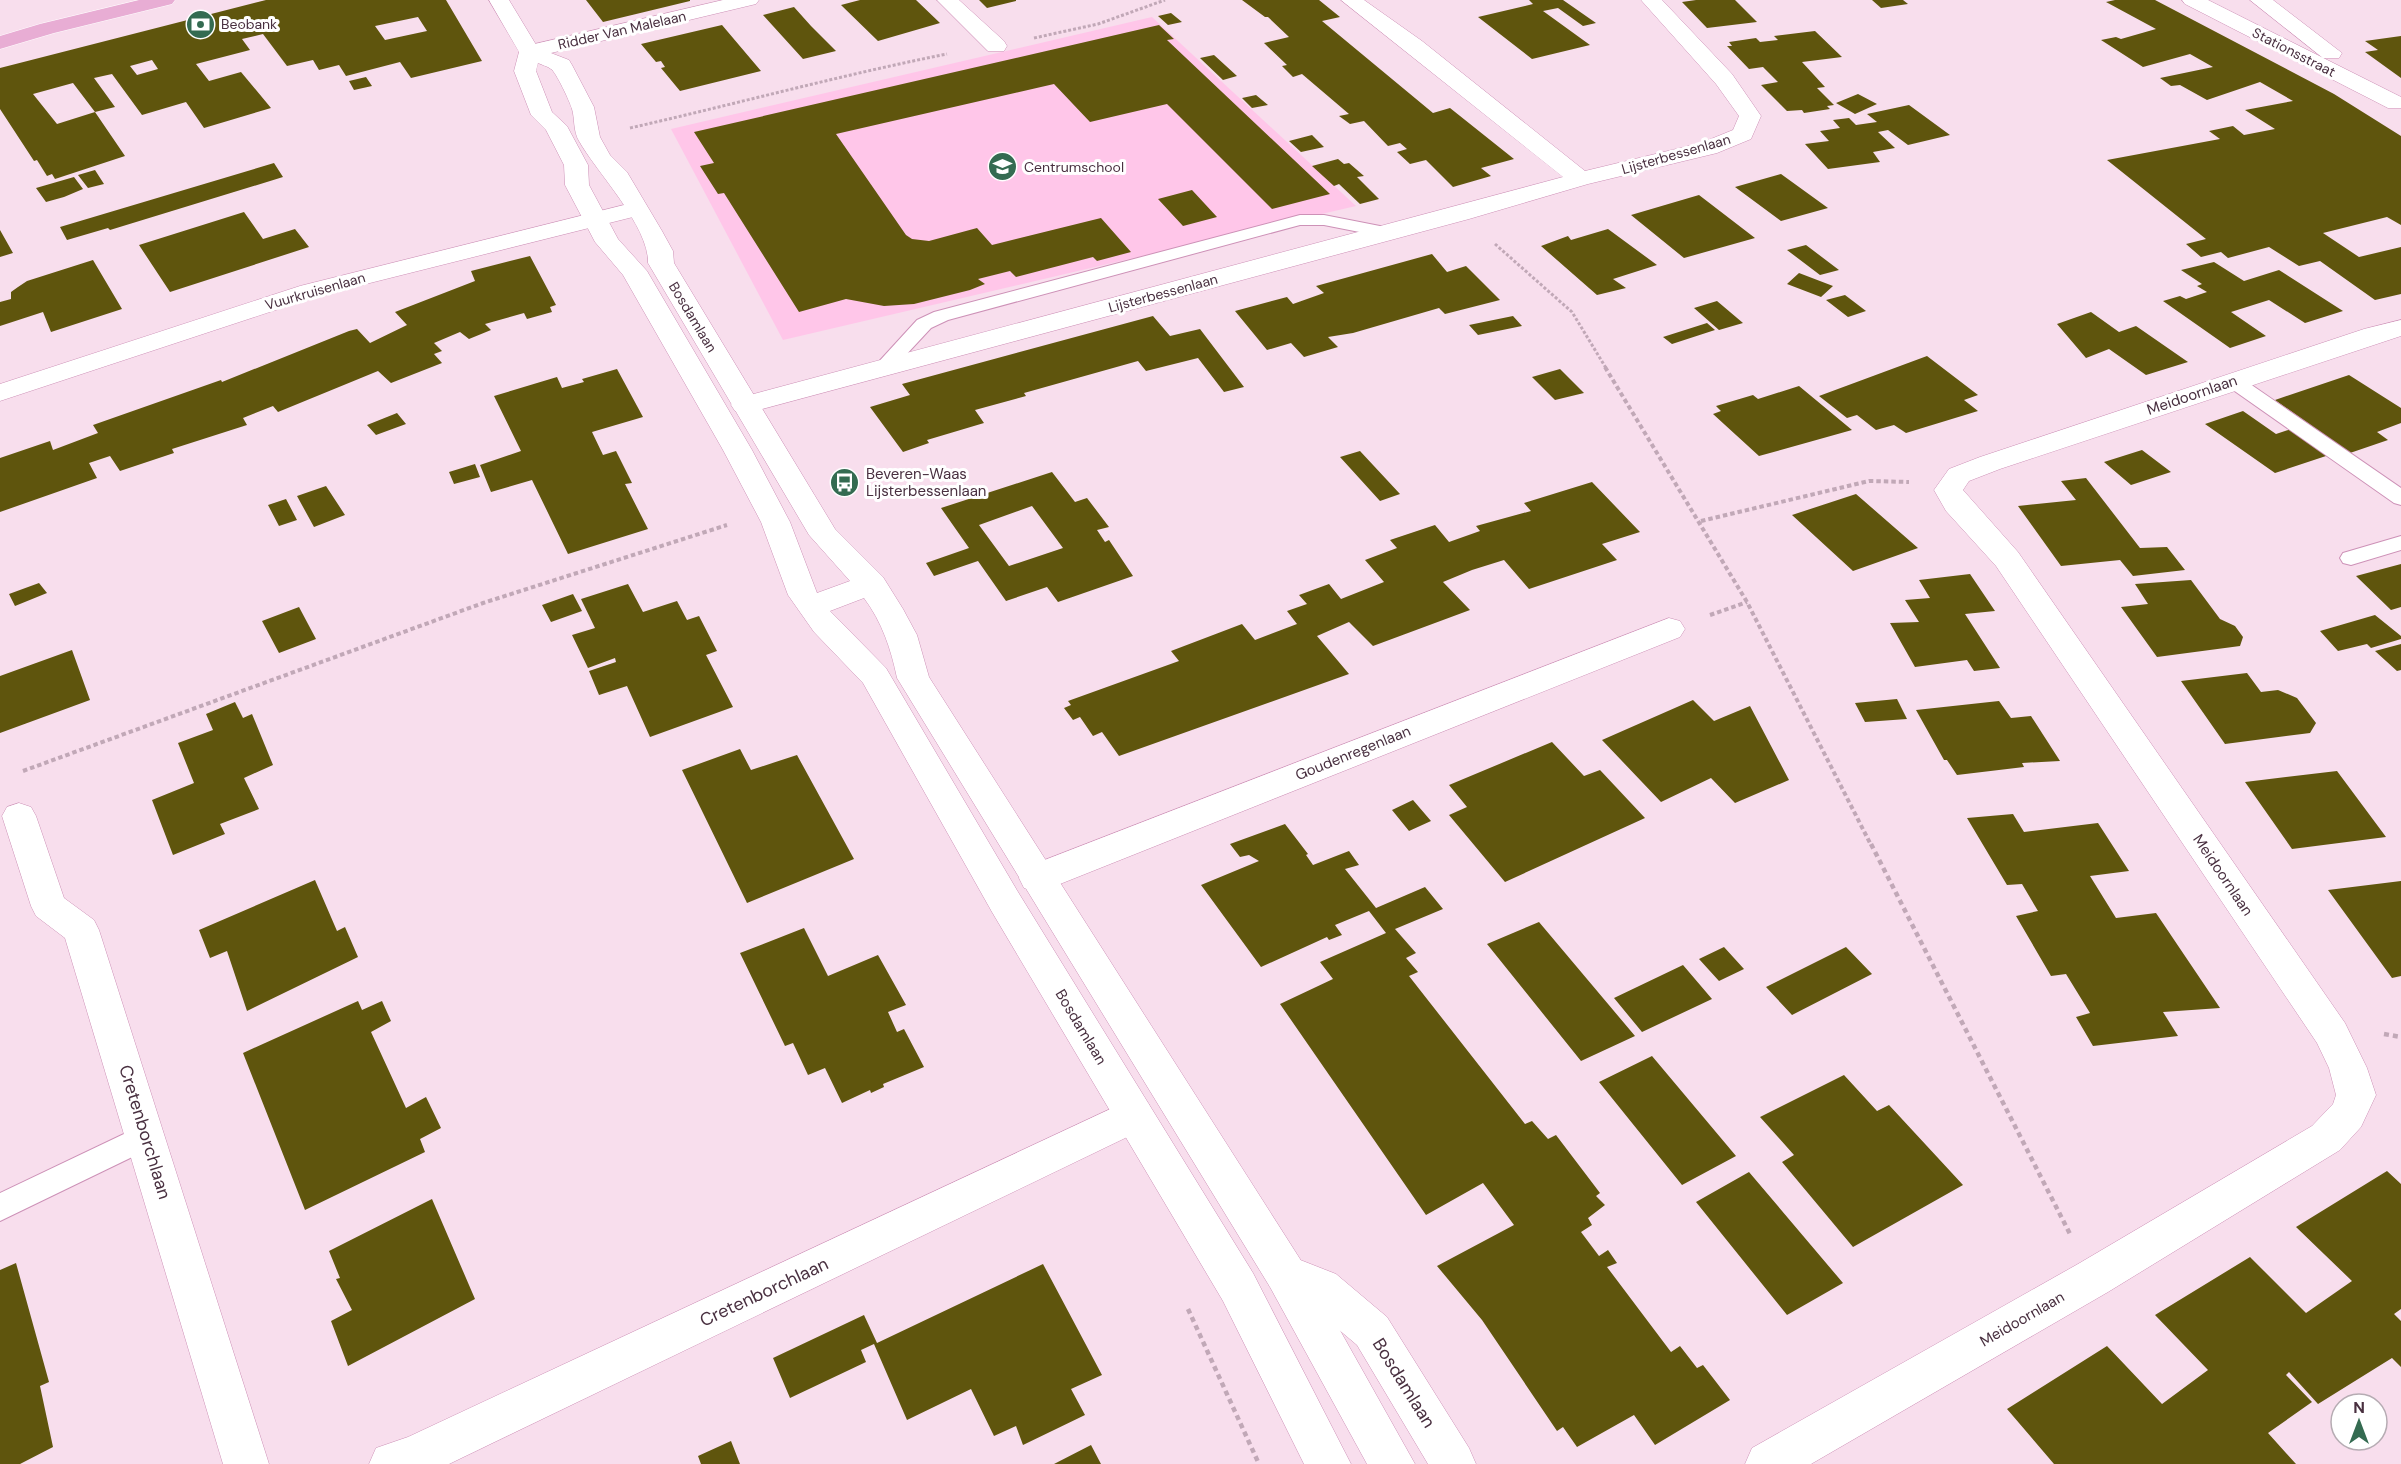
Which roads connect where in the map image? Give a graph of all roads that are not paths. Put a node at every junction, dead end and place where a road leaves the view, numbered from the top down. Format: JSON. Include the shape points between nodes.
{"nodes":[{"id":1,"x":90,"y":0,"type":"edge"},
{"id":2,"x":165,"y":0,"type":"edge"},
{"id":3,"x":499,"y":0,"type":"edge"},
{"id":4,"x":749,"y":0,"type":"edge"},
{"id":5,"x":947,"y":0,"type":"edge"},
{"id":6,"x":1351,"y":0,"type":"edge"},
{"id":7,"x":1651,"y":0,"type":"edge"},
{"id":8,"x":2192,"y":0,"type":"edge"},
{"id":9,"x":2260,"y":0,"type":"edge"},
{"id":10,"x":2321,"y":18,"type":"dead end"},
{"id":11,"x":2291,"y":23,"type":"junction"},
{"id":12,"x":0,"y":27,"type":"edge"},
{"id":13,"x":2250,"y":29,"type":"junction"},
{"id":14,"x":0,"y":43,"type":"edge"},
{"id":15,"x":996,"y":46,"type":"road end"},
{"id":16,"x":530,"y":52,"type":"junction"},
{"id":17,"x":2398,"y":105,"type":"edge"},
{"id":18,"x":1581,"y":179,"type":"junction"},
{"id":19,"x":636,"y":209,"type":"junction"},
{"id":20,"x":596,"y":219,"type":"junction"},
{"id":21,"x":1390,"y":233,"type":"junction"},
{"id":22,"x":2401,"y":328,"type":"edge"},
{"id":23,"x":884,"y":368,"type":"junction"},
{"id":24,"x":2233,"y":381,"type":"junction"},
{"id":25,"x":0,"y":393,"type":"edge"},
{"id":26,"x":745,"y":405,"type":"junction"},
{"id":27,"x":2401,"y":498,"type":"edge"},
{"id":28,"x":2401,"y":543,"type":"edge"},
{"id":29,"x":2351,"y":558,"type":"dead end"},
{"id":30,"x":872,"y":584,"type":"junction"},
{"id":31,"x":810,"y":607,"type":"junction"},
{"id":32,"x":1670,"y":629,"type":"dead end"},
{"id":33,"x":19,"y":816,"type":"dead end"},
{"id":34,"x":1037,"y":878,"type":"junction"},
{"id":35,"x":1134,"y":1115,"type":"junction"},
{"id":36,"x":147,"y":1136,"type":"junction"},
{"id":37,"x":0,"y":1208,"type":"edge"},
{"id":38,"x":1285,"y":1273,"type":"junction"},
{"id":39,"x":246,"y":1464,"type":"edge"},
{"id":40,"x":392,"y":1464,"type":"edge"},
{"id":41,"x":1328,"y":1464,"type":"edge"},
{"id":42,"x":1392,"y":1464,"type":"edge"},
{"id":43,"x":1453,"y":1464,"type":"edge"},
{"id":44,"x":1768,"y":1464,"type":"edge"}],
"edges":[{"from":1,"to":12,"type":"main road"},
{"from":2,"to":14,"type":"main road"},
{"from":3,"to":16,"type":"street"},
{"from":4,"to":16,"type":"street","name":"Ridder Van Malelaan"},
{"from":5,"to":15,"type":"street"},
{"from":6,"to":18,"type":"street"},
{"from":7,"to":18,"type":"street","name":"Lijsterbessenlaan","via":[[1724,80],[1750,116],[1743,134],[1709,148]]},
{"from":8,"to":13,"type":"street","name":"Stationsstraat"},
{"from":9,"to":11,"type":"street","name":"Stationsstraat"},
{"from":10,"to":11,"type":"street"},
{"from":11,"to":13,"type":"street"},
{"from":11,"to":17,"type":"street","name":"Stationsstraat"},
{"from":13,"to":17,"type":"street","name":"Stationsstraat"},
{"from":16,"to":19,"type":"street","name":"Bosdamlaan","via":[[561,65],[583,108],[588,137],[601,159],[615,172]]},
{"from":16,"to":20,"type":"street","name":"Bosdamlaan","via":[[525,71],[542,115],[556,126],[576,165],[577,185]]},
{"from":18,"to":21,"type":"street","name":"Lijsterbessenlaan"},
{"from":19,"to":20,"type":"street","name":"Vuurkruisenlaan"},
{"from":19,"to":26,"type":"street","name":"Bosdamlaan","via":[[661,251],[661,263]]},
{"from":20,"to":25,"type":"street","name":"Vuurkruisenlaan","via":[[309,291]]},
{"from":20,"to":31,"type":"street","name":"Bosdamlaan","via":[[616,254],[634,271],[771,510],[796,583]]},
{"from":21,"to":23,"type":"street","name":"Lijsterbessenlaan"},
{"from":21,"to":23,"type":"lane","via":[[1324,220],[1300,220],[941,316],[924,324]]},
{"from":22,"to":24,"type":"street","name":"Meidoornlaan"},
{"from":23,"to":26,"type":"street","name":"Lijsterbessenlaan"},
{"from":24,"to":27,"type":"lane"},
{"from":24,"to":44,"type":"street","name":"Meidoornlaan","via":[[1990,463],[1959,475],[1948,490],[1956,504],[2007,559],[2332,1034],[2356,1095],[2347,1115],[2326,1138],[2093,1278]]},
{"from":26,"to":30,"type":"street","name":"Bosdamlaan","via":[[824,536]]},
{"from":28,"to":29,"type":"lane"},
{"from":30,"to":31,"type":"street"},
{"from":30,"to":34,"type":"street","name":"Bosdamlaan","via":[[893,616],[909,654],[913,678]]},
{"from":31,"to":35,"type":"street","name":"Bosdamlaan","via":[[875,676]]},
{"from":32,"to":34,"type":"street","name":"Goudenregenlaan"},
{"from":33,"to":36,"type":"street","name":"Cretenborchlaan","via":[[49,906],[81,930]]},
{"from":34,"to":38,"type":"street","name":"Bosdamlaan"},
{"from":35,"to":40,"type":"street","name":"Cretenborchlaan","via":[[413,1458]]},
{"from":35,"to":41,"type":"street","name":"Bosdamlaan","via":[[1238,1287]]},
{"from":36,"to":37,"type":"lane"},
{"from":36,"to":39,"type":"street","name":"Cretenborchlaan"},
{"from":38,"to":42,"type":"street","name":"Bosdamlaan"},
{"from":38,"to":43,"type":"street","name":"Bosdamlaan","via":[[1321,1288],[1372,1331]]}]}
